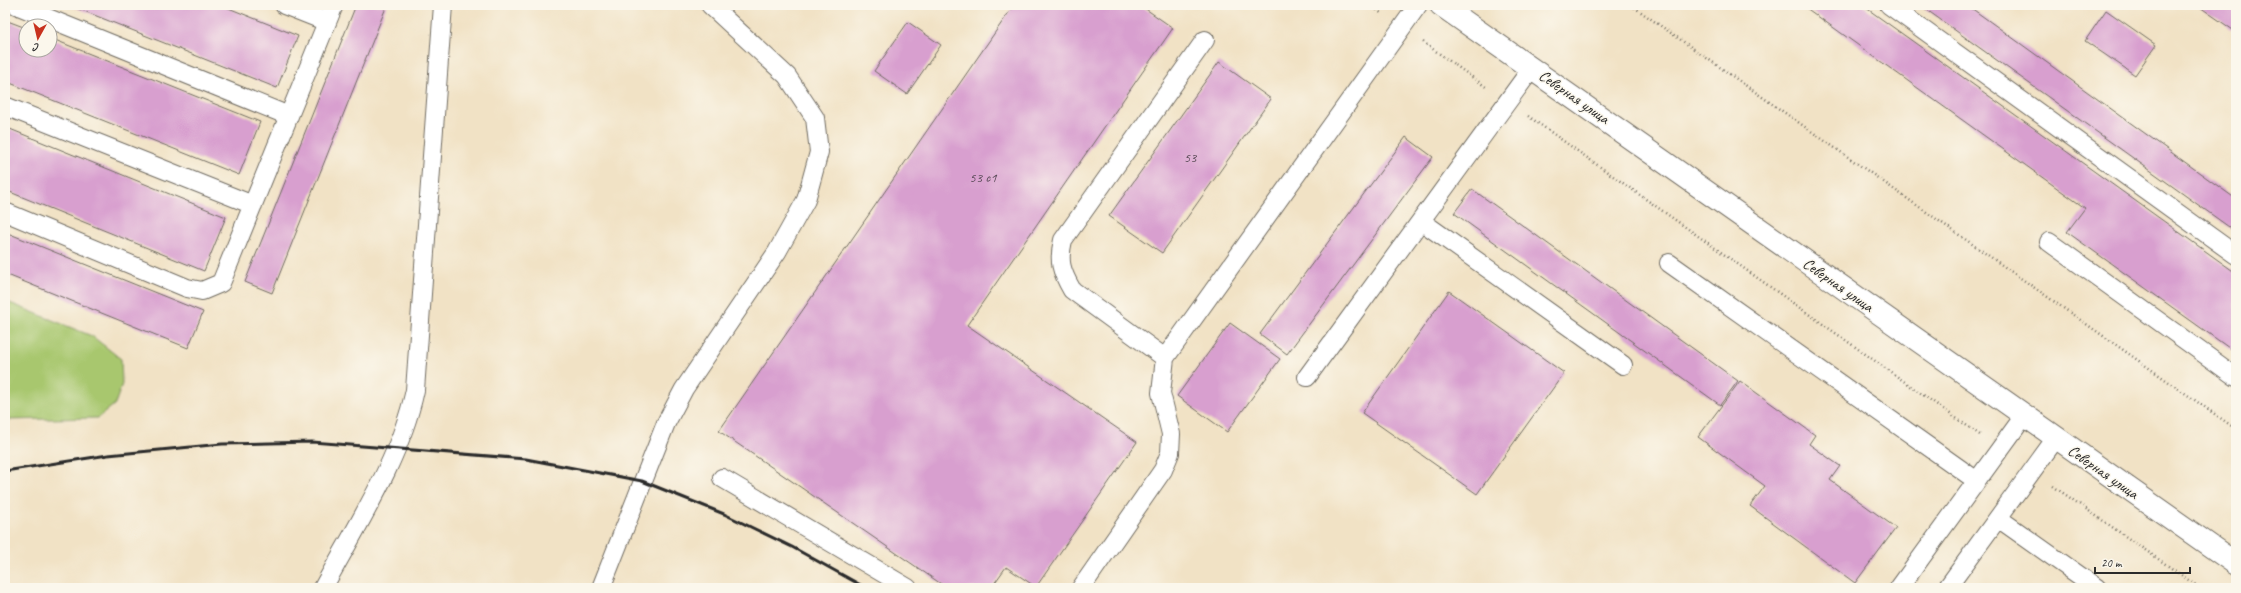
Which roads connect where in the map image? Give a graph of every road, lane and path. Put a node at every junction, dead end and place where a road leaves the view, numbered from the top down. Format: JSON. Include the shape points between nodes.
{"nodes":[{"id":1,"x":16,"y":5,"type":"edge"},
{"id":2,"x":284,"y":5,"type":"edge"},
{"id":3,"x":334,"y":5,"type":"edge"},
{"id":4,"x":443,"y":5,"type":"edge"},
{"id":5,"x":710,"y":5,"type":"edge"},
{"id":6,"x":1370,"y":5,"type":"edge"},
{"id":7,"x":1418,"y":5,"type":"edge"},
{"id":8,"x":1441,"y":5,"type":"edge"},
{"id":9,"x":1631,"y":5,"type":"edge"},
{"id":10,"x":1889,"y":5,"type":"edge"},
{"id":11,"x":327,"y":22,"type":"junction"},
{"id":12,"x":1402,"y":28,"type":"junction"},
{"id":13,"x":1206,"y":40,"type":"dead end"},
{"id":14,"x":1532,"y":68,"type":"junction"},
{"id":15,"x":1508,"y":102,"type":"junction"},
{"id":16,"x":5,"y":106,"type":"edge"},
{"id":17,"x":289,"y":116,"type":"junction"},
{"id":18,"x":252,"y":205,"type":"junction"},
{"id":19,"x":5,"y":212,"type":"edge"},
{"id":20,"x":1421,"y":221,"type":"junction"},
{"id":21,"x":2049,"y":242,"type":"dead end"},
{"id":22,"x":2236,"y":255,"type":"edge"},
{"id":23,"x":1670,"y":263,"type":"dead end"},
{"id":24,"x":1165,"y":358,"type":"junction"},
{"id":25,"x":1623,"y":365,"type":"dead end"},
{"id":26,"x":1307,"y":377,"type":"dead end"},
{"id":27,"x":2236,"y":378,"type":"edge"},
{"id":28,"x":2024,"y":416,"type":"junction"},
{"id":29,"x":2236,"y":429,"type":"edge"},
{"id":30,"x":2056,"y":438,"type":"junction"},
{"id":31,"x":2000,"y":449,"type":"junction"},
{"id":32,"x":2032,"y":471,"type":"junction"},
{"id":33,"x":722,"y":478,"type":"dead end"},
{"id":34,"x":1977,"y":481,"type":"junction"},
{"id":35,"x":1998,"y":518,"type":"junction"},
{"id":36,"x":2236,"y":564,"type":"edge"},
{"id":37,"x":323,"y":588,"type":"edge"},
{"id":38,"x":601,"y":588,"type":"edge"},
{"id":39,"x":908,"y":588,"type":"edge"},
{"id":40,"x":1081,"y":588,"type":"edge"},
{"id":41,"x":1899,"y":588,"type":"edge"},
{"id":42,"x":1947,"y":588,"type":"edge"},
{"id":43,"x":2097,"y":588,"type":"edge"},
{"id":44,"x":2200,"y":588,"type":"edge"}],
"edges":[{"from":1,"to":17,"type":"lane"},
{"from":2,"to":11,"type":"lane"},
{"from":3,"to":11,"type":"lane"},
{"from":4,"to":37,"type":"lane","via":[[412,404],[398,448]]},
{"from":5,"to":38,"type":"lane","via":[[787,76],[815,118],[819,152],[806,200],[777,252],[684,389],[666,423]]},
{"from":6,"to":12,"type":"path"},
{"from":7,"to":12,"type":"lane"},
{"from":8,"to":14,"type":"main road","name":"Северная улица"},
{"from":9,"to":29,"type":"path"},
{"from":10,"to":22,"type":"lane"},
{"from":11,"to":17,"type":"lane"},
{"from":12,"to":15,"type":"path"},
{"from":12,"to":24,"type":"lane"},
{"from":13,"to":24,"type":"lane","via":[[1064,240],[1060,256],[1063,274],[1072,290]]},
{"from":14,"to":15,"type":"lane"},
{"from":14,"to":28,"type":"main road","name":"Северная улица"},
{"from":15,"to":20,"type":"lane"},
{"from":15,"to":31,"type":"path"},
{"from":16,"to":18,"type":"lane"},
{"from":17,"to":18,"type":"lane"},
{"from":18,"to":19,"type":"lane","via":[[221,283],[202,291],[187,288]]},
{"from":20,"to":25,"type":"lane"},
{"from":20,"to":26,"type":"lane"},
{"from":21,"to":27,"type":"lane"},
{"from":23,"to":34,"type":"lane"},
{"from":24,"to":40,"type":"lane","via":[[1161,393],[1171,434],[1170,453],[1163,470]]},
{"from":28,"to":30,"type":"main road","name":"Северная улица"},
{"from":28,"to":31,"type":"lane"},
{"from":30,"to":32,"type":"lane"},
{"from":30,"to":36,"type":"main road","name":"Северная улица"},
{"from":31,"to":34,"type":"lane"},
{"from":32,"to":35,"type":"lane"},
{"from":32,"to":44,"type":"path"},
{"from":33,"to":39,"type":"lane"},
{"from":34,"to":41,"type":"lane"},
{"from":35,"to":42,"type":"lane"},
{"from":35,"to":43,"type":"lane"}]}
